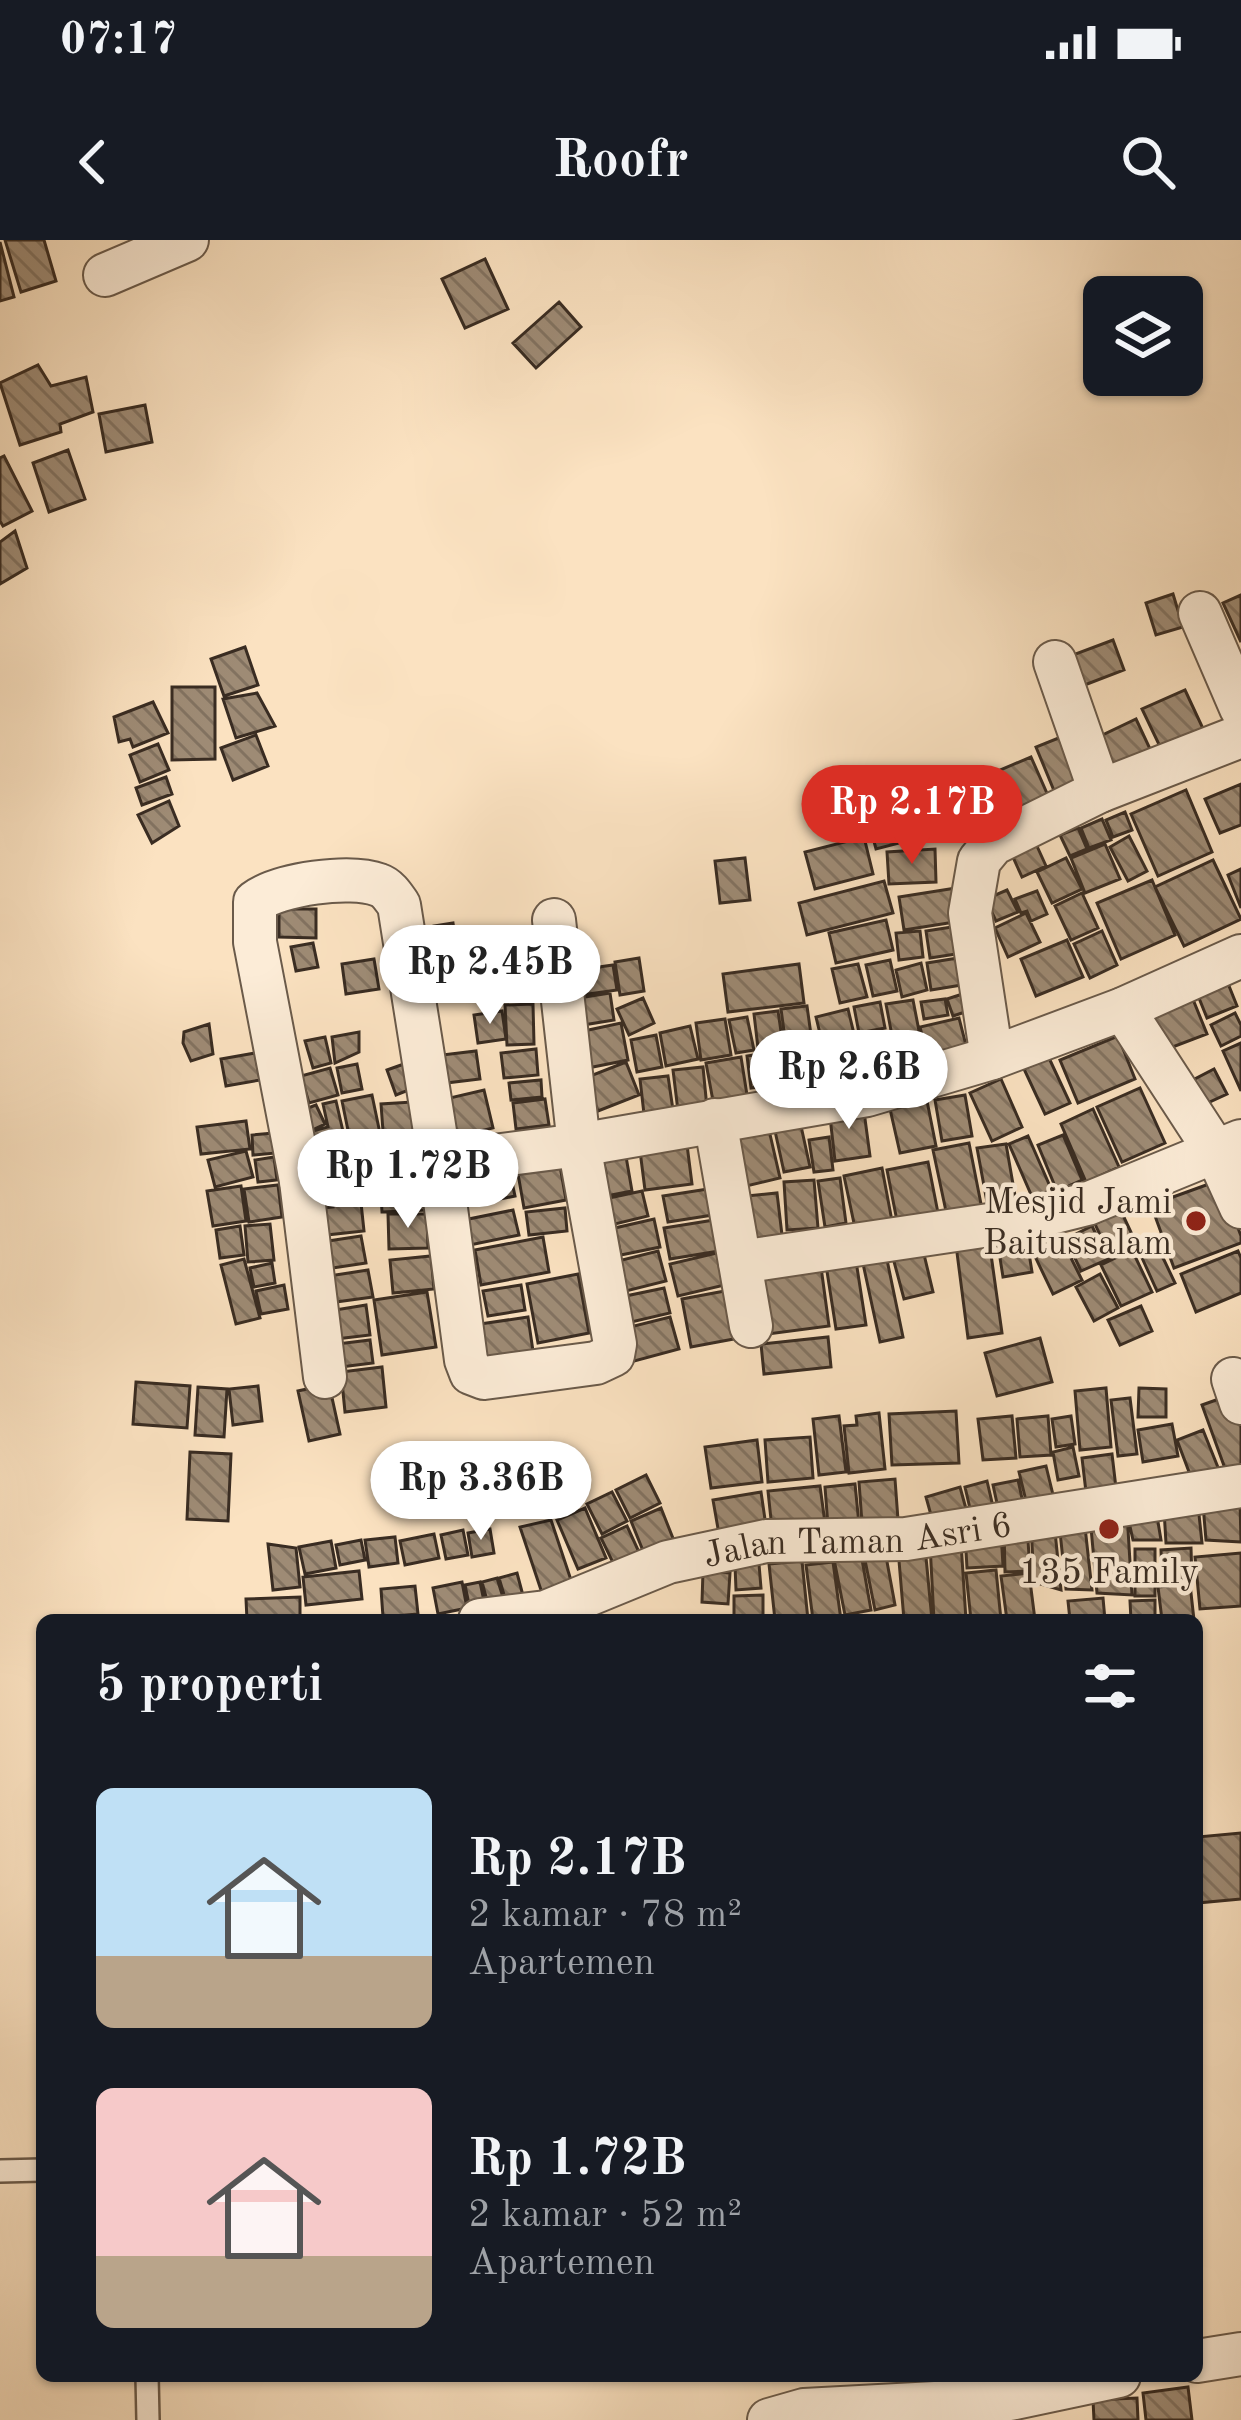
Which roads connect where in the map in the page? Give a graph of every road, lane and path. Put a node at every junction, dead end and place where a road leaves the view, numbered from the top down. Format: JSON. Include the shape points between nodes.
{"nodes":[{"id":1,"x":187,"y":240,"type":"edge"},
{"id":2,"x":105,"y":274,"type":"dead end"},
{"id":3,"x":1200,"y":613,"type":"dead end"},
{"id":4,"x":1055,"y":662,"type":"dead end"},
{"id":5,"x":1241,"y":708,"type":"edge"},
{"id":6,"x":1241,"y":736,"type":"edge"},
{"id":7,"x":1100,"y":791,"type":"junction"},
{"id":8,"x":554,"y":920,"type":"dead end"},
{"id":9,"x":1241,"y":956,"type":"edge"},
{"id":10,"x":1123,"y":1009,"type":"junction"},
{"id":11,"x":992,"y":1058,"type":"junction"},
{"id":12,"x":715,"y":1120,"type":"junction"},
{"id":13,"x":579,"y":1145,"type":"junction"},
{"id":14,"x":1229,"y":1146,"type":"edge"},
{"id":15,"x":440,"y":1162,"type":"junction"},
{"id":16,"x":302,"y":1180,"type":"junction"},
{"id":17,"x":1241,"y":1207,"type":"edge"},
{"id":18,"x":740,"y":1262,"type":"junction"},
{"id":19,"x":751,"y":1326,"type":"dead end"},
{"id":20,"x":325,"y":1377,"type":"dead end"},
{"id":21,"x":1241,"y":1486,"type":"edge"},
{"id":22,"x":530,"y":1614,"type":"edge"},
{"id":23,"x":36,"y":2170,"type":"edge"},
{"id":24,"x":0,"y":2171,"type":"edge"},
{"id":25,"x":1241,"y":2354,"type":"edge"},
{"id":26,"x":1203,"y":2360,"type":"edge"},
{"id":27,"x":146,"y":2382,"type":"edge"},
{"id":28,"x":1091,"y":2382,"type":"edge"},
{"id":29,"x":148,"y":2420,"type":"edge"},
{"id":30,"x":769,"y":2420,"type":"edge"}],
"edges":[{"from":1,"to":2,"type":"street"},
{"from":3,"to":5,"type":"street"},
{"from":4,"to":7,"type":"street"},
{"from":6,"to":7,"type":"street"},
{"from":7,"to":11,"type":"street","via":[[993,844],[979,861],[970,913]]},
{"from":8,"to":13,"type":"street"},
{"from":9,"to":10,"type":"street"},
{"from":10,"to":11,"type":"street"},
{"from":10,"to":14,"type":"street"},
{"from":11,"to":12,"type":"street","via":[[867,1096]]},
{"from":12,"to":13,"type":"street"},
{"from":12,"to":18,"type":"street"},
{"from":13,"to":15,"type":"street"},
{"from":13,"to":15,"type":"street","via":[[613,1355],[502,1378],[477,1377],[466,1360]]},
{"from":14,"to":17,"type":"street"},
{"from":14,"to":18,"type":"street","via":[[1088,1204],[1023,1220]]},
{"from":15,"to":16,"type":"street"},
{"from":15,"to":16,"type":"street","via":[[399,905],[381,885],[309,883],[266,894],[255,902],[254,921]]},
{"from":16,"to":20,"type":"street"},
{"from":18,"to":19,"type":"street"},
{"from":21,"to":22,"type":"street","name":"Jalan Taman Asri 6","via":[[905,1539],[766,1541],[668,1562]]},
{"from":23,"to":24,"type":"lane"},
{"from":25,"to":26,"type":"street"},
{"from":27,"to":29,"type":"lane"},
{"from":28,"to":30,"type":"street","via":[[1010,2399],[805,2410]]}]}
